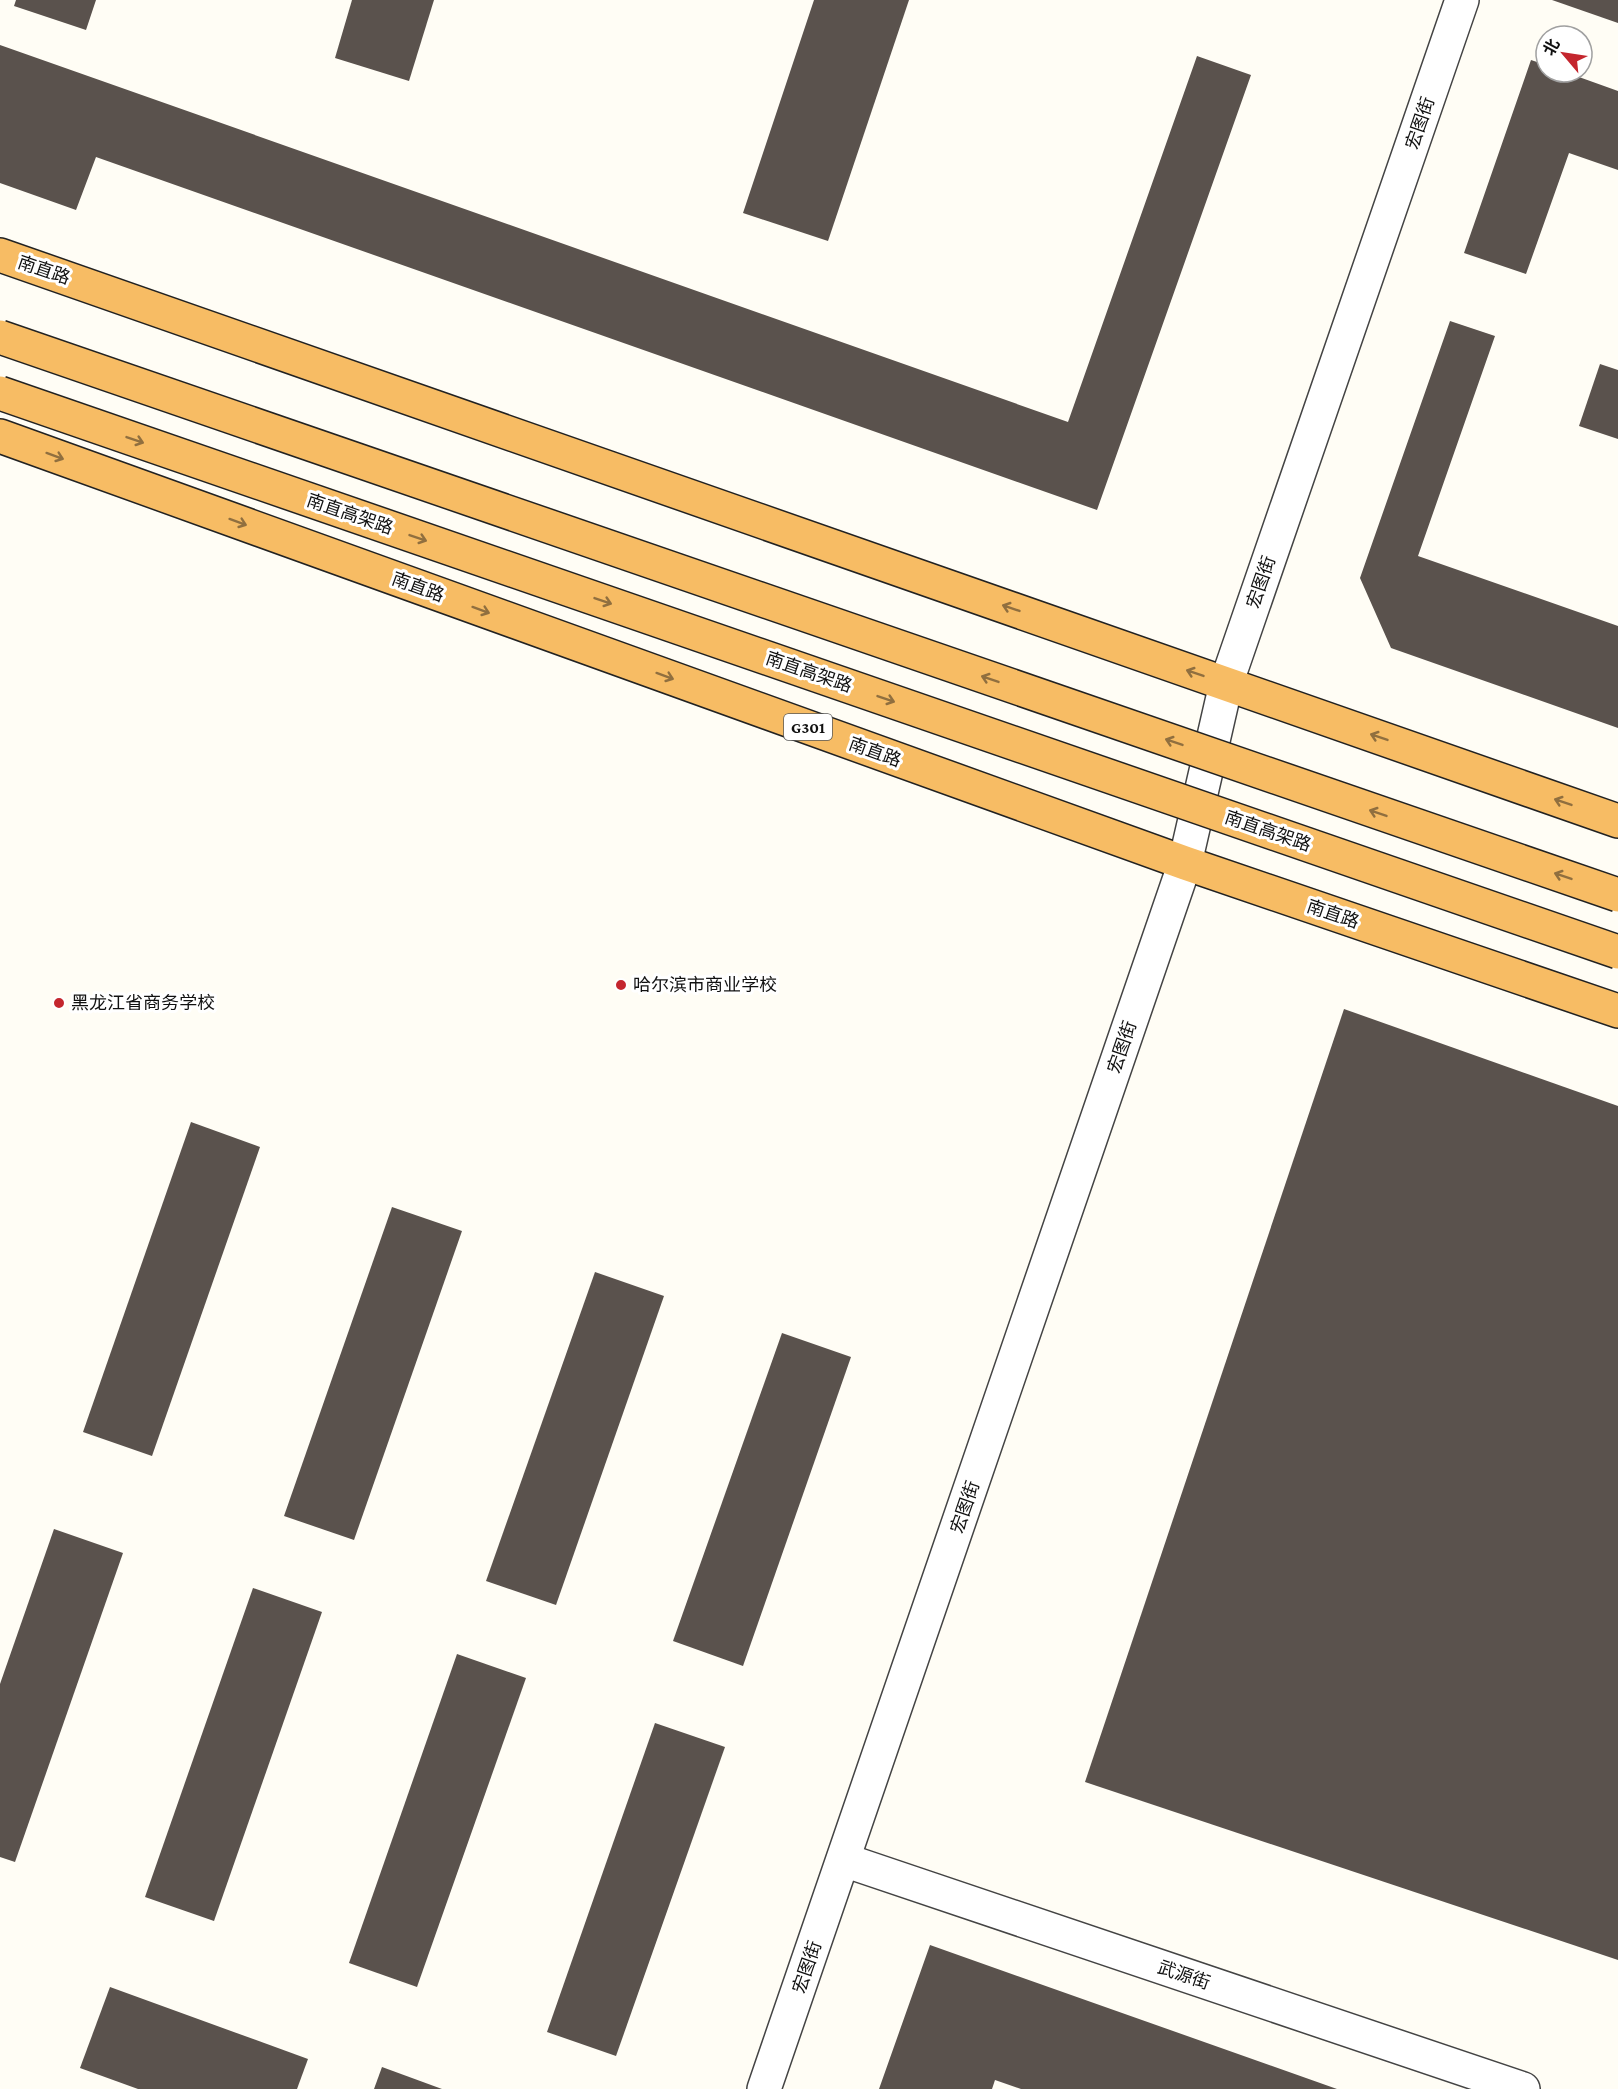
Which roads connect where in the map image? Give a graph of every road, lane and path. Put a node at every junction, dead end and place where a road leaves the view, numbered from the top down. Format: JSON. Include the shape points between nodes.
{"nodes":[{"id":1,"x":1462,"y":0,"type":"edge"},
{"id":2,"x":0,"y":255,"type":"edge"},
{"id":3,"x":0,"y":338,"type":"edge"},
{"id":4,"x":0,"y":393,"type":"edge"},
{"id":5,"x":0,"y":436,"type":"edge"},
{"id":6,"x":1226,"y":684,"type":"junction"},
{"id":7,"x":1618,"y":821,"type":"edge"},
{"id":8,"x":1185,"y":864,"type":"junction"},
{"id":9,"x":1618,"y":896,"type":"edge"},
{"id":10,"x":1618,"y":952,"type":"edge"},
{"id":11,"x":1618,"y":1011,"type":"edge"},
{"id":12,"x":844,"y":1860,"type":"junction"},
{"id":13,"x":764,"y":2089,"type":"edge"},
{"id":14,"x":1523,"y":2089,"type":"edge"}],
"edges":[{"from":1,"to":6,"type":"street","name":"宏图街"},
{"from":6,"to":2,"type":"highway","name":"南直路","one_way":true},
{"from":9,"to":3,"type":"highway","one_way":true,"bridge":true},
{"from":4,"to":10,"type":"highway","name":"南直高架路","one_way":true,"bridge":true},
{"from":5,"to":8,"type":"highway","name":"南直路","number":"G301","one_way":true},
{"from":7,"to":6,"type":"highway","name":"南直路","one_way":true},
{"from":6,"to":8,"type":"street","name":"宏图街"},
{"from":8,"to":11,"type":"highway","name":"南直路","number":"G301"},
{"from":8,"to":12,"type":"street","name":"宏图街"},
{"from":12,"to":13,"type":"street","name":"宏图街"},
{"from":12,"to":14,"type":"street","name":"武源街"}]}
